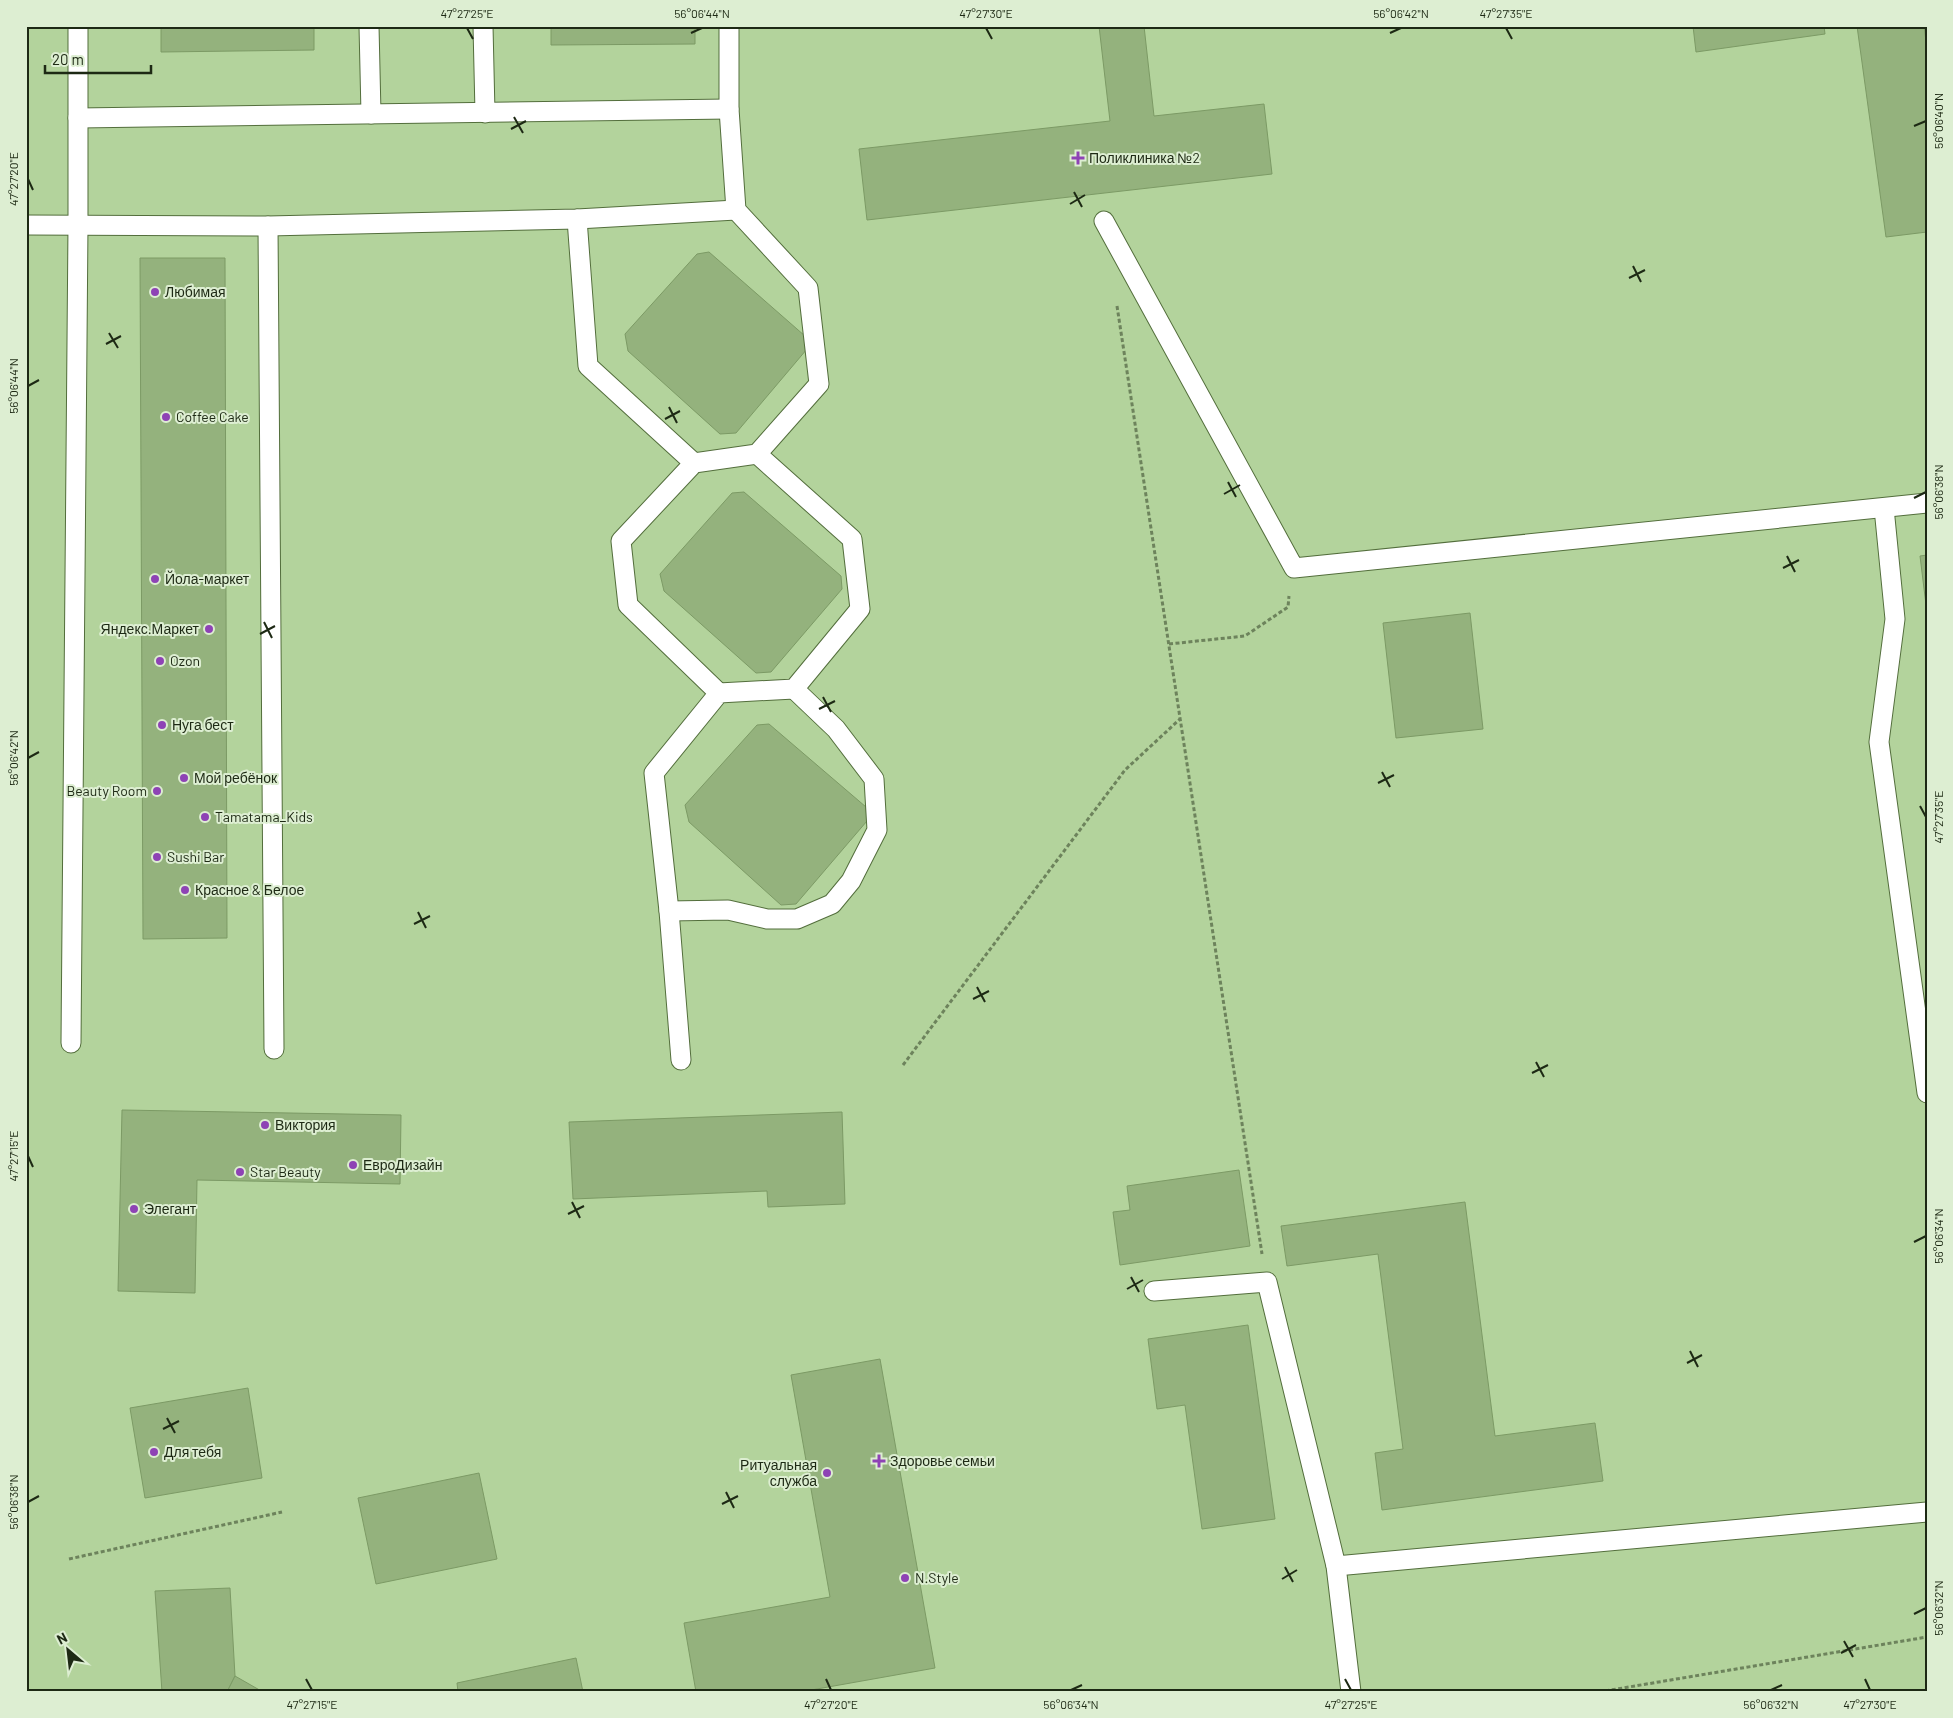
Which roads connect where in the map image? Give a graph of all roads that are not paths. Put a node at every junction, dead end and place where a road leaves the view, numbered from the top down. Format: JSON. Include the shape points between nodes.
{"nodes":[{"id":1,"x":78,"y":26,"type":"edge"},
{"id":2,"x":369,"y":26,"type":"edge"},
{"id":3,"x":483,"y":26,"type":"edge"},
{"id":4,"x":729,"y":26,"type":"edge"},
{"id":5,"x":729,"y":109,"type":"junction"},
{"id":6,"x":485,"y":113,"type":"junction"},
{"id":7,"x":371,"y":114,"type":"junction"},
{"id":8,"x":78,"y":118,"type":"junction"},
{"id":9,"x":736,"y":210,"type":"junction"},
{"id":10,"x":577,"y":219,"type":"junction"},
{"id":11,"x":1104,"y":221,"type":"dead end"},
{"id":12,"x":26,"y":225,"type":"edge"},
{"id":13,"x":78,"y":225,"type":"junction"},
{"id":14,"x":268,"y":226,"type":"junction"},
{"id":15,"x":757,"y":454,"type":"junction"},
{"id":16,"x":694,"y":463,"type":"junction"},
{"id":17,"x":1927,"y":503,"type":"edge"},
{"id":18,"x":1884,"y":508,"type":"junction"},
{"id":19,"x":794,"y":688,"type":"junction"},
{"id":20,"x":719,"y":693,"type":"junction"},
{"id":21,"x":669,"y":911,"type":"junction"},
{"id":22,"x":71,"y":1043,"type":"dead end"},
{"id":23,"x":274,"y":1049,"type":"dead end"},
{"id":24,"x":682,"y":1060,"type":"dead end"},
{"id":25,"x":1927,"y":1092,"type":"edge"},
{"id":26,"x":1154,"y":1291,"type":"dead end"},
{"id":27,"x":1927,"y":1512,"type":"edge"},
{"id":28,"x":1336,"y":1566,"type":"junction"},
{"id":29,"x":1351,"y":1692,"type":"edge"}],
"edges":[{"from":1,"to":8,"type":"lane"},
{"from":2,"to":7,"type":"lane"},
{"from":3,"to":6,"type":"lane"},
{"from":4,"to":5,"type":"lane"},
{"from":5,"to":6,"type":"lane"},
{"from":5,"to":9,"type":"lane"},
{"from":6,"to":7,"type":"lane"},
{"from":7,"to":8,"type":"lane"},
{"from":8,"to":13,"type":"lane"},
{"from":9,"to":10,"type":"lane"},
{"from":9,"to":15,"type":"lane","via":[[808,288],[819,384]]},
{"from":10,"to":14,"type":"lane"},
{"from":10,"to":16,"type":"lane","via":[[588,366]]},
{"from":11,"to":18,"type":"lane","via":[[1294,568]]},
{"from":12,"to":13,"type":"lane"},
{"from":13,"to":14,"type":"lane"},
{"from":13,"to":22,"type":"lane"},
{"from":14,"to":23,"type":"lane"},
{"from":15,"to":16,"type":"lane"},
{"from":15,"to":19,"type":"lane","via":[[852,539],[860,609]]},
{"from":16,"to":20,"type":"lane","via":[[621,541],[628,605]]},
{"from":17,"to":18,"type":"lane"},
{"from":18,"to":25,"type":"lane","via":[[1895,619],[1879,742]]},
{"from":19,"to":20,"type":"lane"},
{"from":19,"to":21,"type":"lane","via":[[836,728],[874,779],[877,830],[851,881],[832,904],[797,919],[767,919],[728,910]]},
{"from":20,"to":21,"type":"lane","via":[[654,773]]},
{"from":21,"to":24,"type":"lane"},
{"from":26,"to":28,"type":"lane","via":[[1266,1282]]},
{"from":27,"to":28,"type":"lane"},
{"from":28,"to":29,"type":"lane"}]}
